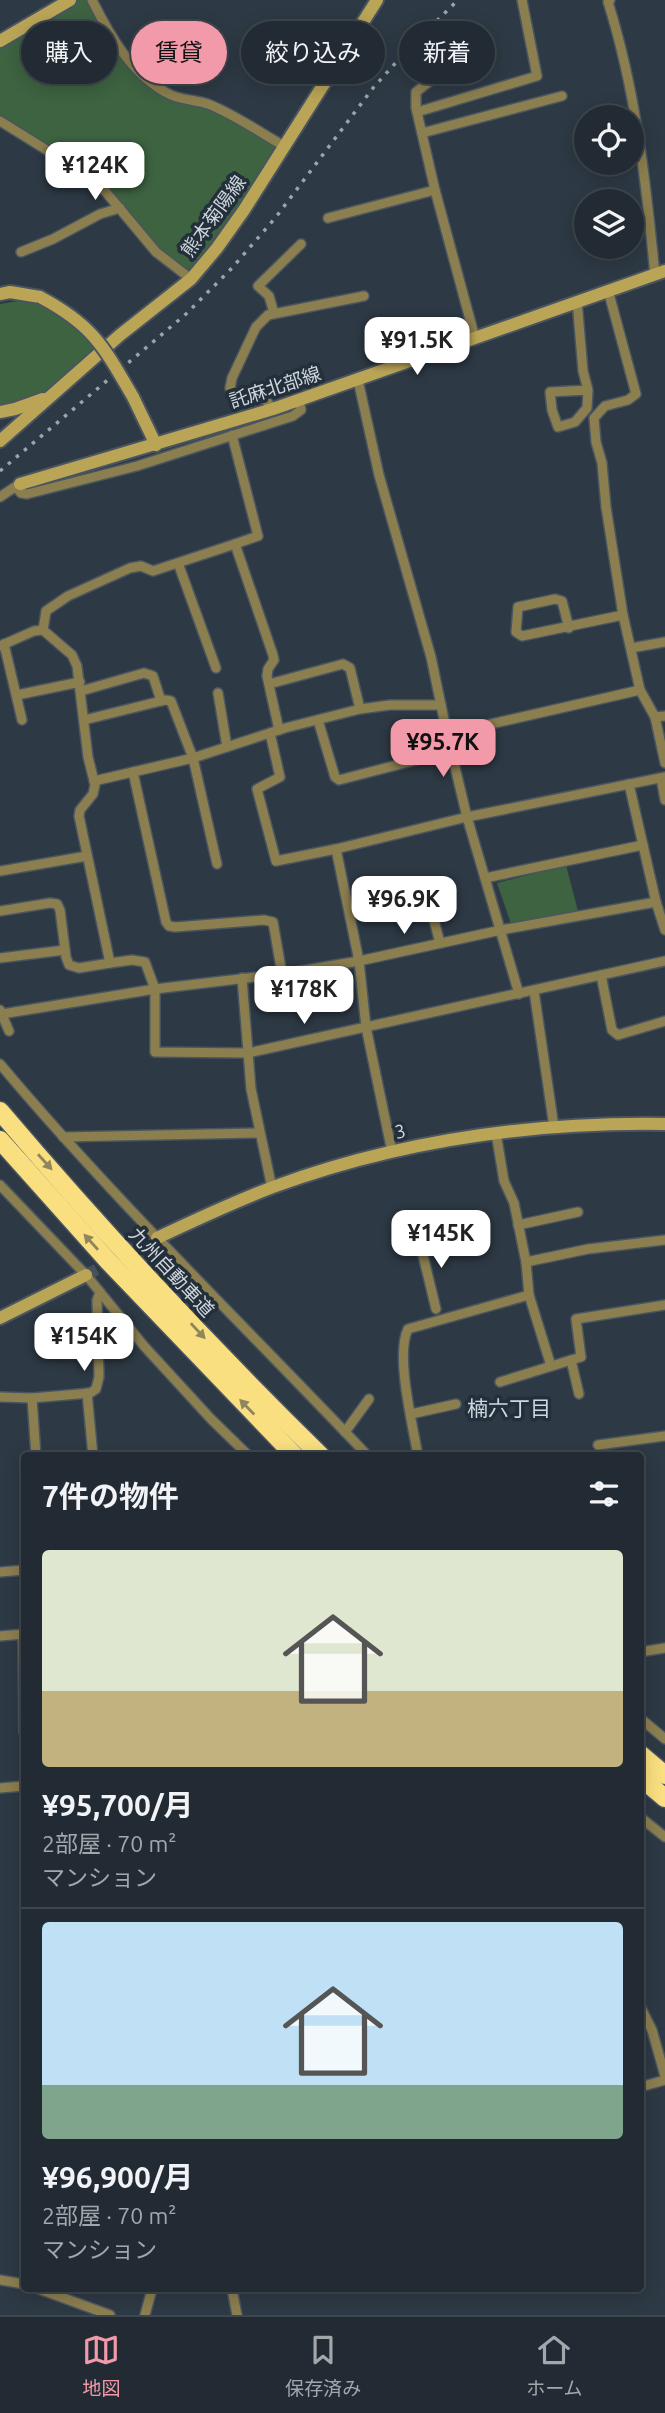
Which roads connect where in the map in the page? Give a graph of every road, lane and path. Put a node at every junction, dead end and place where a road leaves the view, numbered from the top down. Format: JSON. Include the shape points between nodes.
{"nodes":[{"id":1,"x":70,"y":0,"type":"edge"},
{"id":2,"x":92,"y":0,"type":"edge"},
{"id":3,"x":377,"y":0,"type":"edge"},
{"id":4,"x":522,"y":0,"type":"edge"},
{"id":5,"x":610,"y":0,"type":"edge"},
{"id":6,"x":0,"y":41,"type":"edge"},
{"id":7,"x":426,"y":84,"type":"edge"},
{"id":8,"x":562,"y":96,"type":"dead end"},
{"id":9,"x":417,"y":112,"type":"junction"},
{"id":10,"x":2,"y":126,"type":"edge"},
{"id":11,"x":422,"y":133,"type":"junction"},
{"id":12,"x":284,"y":146,"type":"junction"},
{"id":13,"x":435,"y":190,"type":"junction"},
{"id":14,"x":120,"y":208,"type":"junction"},
{"id":15,"x":328,"y":218,"type":"dead end"},
{"id":16,"x":301,"y":244,"type":"dead end"},
{"id":17,"x":21,"y":251,"type":"dead end"},
{"id":18,"x":660,"y":273,"type":"edge"},
{"id":19,"x":191,"y":279,"type":"junction"},
{"id":20,"x":608,"y":290,"type":"junction"},
{"id":21,"x":0,"y":294,"type":"edge"},
{"id":22,"x":364,"y":296,"type":"dead end"},
{"id":23,"x":577,"y":301,"type":"junction"},
{"id":24,"x":274,"y":313,"type":"junction"},
{"id":25,"x":475,"y":338,"type":"junction"},
{"id":26,"x":358,"y":380,"type":"junction"},
{"id":27,"x":588,"y":390,"type":"junction"},
{"id":28,"x":52,"y":396,"type":"junction"},
{"id":29,"x":299,"y":400,"type":"junction"},
{"id":30,"x":273,"y":409,"type":"junction"},
{"id":31,"x":0,"y":412,"type":"edge"},
{"id":32,"x":232,"y":435,"type":"junction"},
{"id":33,"x":0,"y":441,"type":"edge"},
{"id":34,"x":156,"y":445,"type":"junction"},
{"id":35,"x":18,"y":486,"type":"junction"},
{"id":36,"x":0,"y":497,"type":"edge"},
{"id":37,"x":235,"y":544,"type":"junction"},
{"id":38,"x":178,"y":563,"type":"junction"},
{"id":39,"x":623,"y":615,"type":"junction"},
{"id":40,"x":569,"y":628,"type":"junction"},
{"id":41,"x":43,"y":630,"type":"junction"},
{"id":42,"x":665,"y":642,"type":"edge"},
{"id":43,"x":2,"y":645,"type":"edge"},
{"id":44,"x":631,"y":648,"type":"junction"},
{"id":45,"x":216,"y":668,"type":"dead end"},
{"id":46,"x":269,"y":684,"type":"junction"},
{"id":47,"x":81,"y":687,"type":"junction"},
{"id":48,"x":640,"y":690,"type":"junction"},
{"id":49,"x":218,"y":693,"type":"dead end"},
{"id":50,"x":17,"y":695,"type":"junction"},
{"id":51,"x":161,"y":701,"type":"junction"},
{"id":52,"x":441,"y":705,"type":"junction"},
{"id":53,"x":360,"y":709,"type":"junction"},
{"id":54,"x":660,"y":716,"type":"edge"},
{"id":55,"x":22,"y":720,"type":"dead end"},
{"id":56,"x":84,"y":720,"type":"junction"},
{"id":57,"x":318,"y":720,"type":"junction"},
{"id":58,"x":275,"y":732,"type":"junction"},
{"id":59,"x":447,"y":733,"type":"junction"},
{"id":60,"x":228,"y":747,"type":"junction"},
{"id":61,"x":451,"y":751,"type":"junction"},
{"id":62,"x":193,"y":758,"type":"junction"},
{"id":63,"x":665,"y":763,"type":"edge"},
{"id":64,"x":134,"y":772,"type":"junction"},
{"id":65,"x":663,"y":778,"type":"edge"},
{"id":66,"x":94,"y":781,"type":"junction"},
{"id":67,"x":629,"y":784,"type":"junction"},
{"id":68,"x":665,"y":800,"type":"edge"},
{"id":69,"x":467,"y":817,"type":"junction"},
{"id":70,"x":643,"y":845,"type":"junction"},
{"id":71,"x":336,"y":849,"type":"junction"},
{"id":72,"x":87,"y":856,"type":"junction"},
{"id":73,"x":218,"y":864,"type":"dead end"},
{"id":74,"x":0,"y":871,"type":"edge"},
{"id":75,"x":485,"y":878,"type":"junction"},
{"id":76,"x":424,"y":882,"type":"dead end"},
{"id":77,"x":656,"y":902,"type":"junction"},
{"id":78,"x":0,"y":911,"type":"edge"},
{"id":79,"x":500,"y":930,"type":"junction"},
{"id":80,"x":665,"y":930,"type":"edge"},
{"id":81,"x":440,"y":943,"type":"junction"},
{"id":82,"x":65,"y":950,"type":"junction"},
{"id":83,"x":0,"y":958,"type":"edge"},
{"id":84,"x":359,"y":961,"type":"junction"},
{"id":85,"x":665,"y":961,"type":"edge"},
{"id":86,"x":110,"y":963,"type":"junction"},
{"id":87,"x":282,"y":974,"type":"junction"},
{"id":88,"x":601,"y":975,"type":"junction"},
{"id":89,"x":242,"y":978,"type":"junction"},
{"id":90,"x":155,"y":989,"type":"junction"},
{"id":91,"x":534,"y":990,"type":"junction"},
{"id":92,"x":519,"y":994,"type":"junction"},
{"id":93,"x":1,"y":1011,"type":"edge"},
{"id":94,"x":665,"y":1021,"type":"edge"},
{"id":95,"x":366,"y":1027,"type":"junction"},
{"id":96,"x":9,"y":1031,"type":"dead end"},
{"id":97,"x":248,"y":1053,"type":"junction"},
{"id":98,"x":0,"y":1064,"type":"edge"},
{"id":99,"x":0,"y":1111,"type":"edge"},
{"id":100,"x":665,"y":1124,"type":"edge"},
{"id":101,"x":554,"y":1127,"type":"junction"},
{"id":102,"x":260,"y":1133,"type":"junction"},
{"id":103,"x":496,"y":1133,"type":"junction"},
{"id":104,"x":63,"y":1137,"type":"junction"},
{"id":105,"x":0,"y":1140,"type":"edge"},
{"id":106,"x":392,"y":1152,"type":"junction"},
{"id":107,"x":0,"y":1185,"type":"edge"},
{"id":108,"x":271,"y":1188,"type":"junction"},
{"id":109,"x":578,"y":1213,"type":"dead end"},
{"id":110,"x":518,"y":1225,"type":"junction"},
{"id":111,"x":156,"y":1238,"type":"junction"},
{"id":112,"x":419,"y":1239,"type":"dead end"},
{"id":113,"x":665,"y":1240,"type":"edge"},
{"id":114,"x":526,"y":1262,"type":"junction"},
{"id":115,"x":86,"y":1275,"type":"junction"},
{"id":116,"x":100,"y":1292,"type":"junction"},
{"id":117,"x":529,"y":1294,"type":"junction"},
{"id":118,"x":665,"y":1305,"type":"edge"},
{"id":119,"x":436,"y":1309,"type":"dead end"},
{"id":120,"x":0,"y":1318,"type":"edge"},
{"id":121,"x":570,"y":1360,"type":"junction"},
{"id":122,"x":551,"y":1366,"type":"junction"},
{"id":123,"x":500,"y":1382,"type":"dead end"},
{"id":124,"x":87,"y":1393,"type":"junction"},
{"id":125,"x":579,"y":1394,"type":"dead end"},
{"id":126,"x":0,"y":1396,"type":"edge"},
{"id":127,"x":32,"y":1398,"type":"junction"},
{"id":128,"x":369,"y":1399,"type":"dead end"},
{"id":129,"x":456,"y":1404,"type":"dead end"},
{"id":130,"x":411,"y":1414,"type":"junction"},
{"id":131,"x":345,"y":1432,"type":"junction"},
{"id":132,"x":665,"y":1436,"type":"edge"},
{"id":133,"x":598,"y":1445,"type":"dead end"},
{"id":134,"x":36,"y":1452,"type":"edge"},
{"id":135,"x":93,"y":1452,"type":"edge"},
{"id":136,"x":245,"y":1452,"type":"edge"},
{"id":137,"x":291,"y":1452,"type":"edge"},
{"id":138,"x":317,"y":1452,"type":"edge"},
{"id":139,"x":364,"y":1452,"type":"edge"},
{"id":140,"x":417,"y":1452,"type":"edge"},
{"id":141,"x":21,"y":1570,"type":"edge"},
{"id":142,"x":0,"y":1572,"type":"edge"},
{"id":143,"x":21,"y":1634,"type":"edge"},
{"id":144,"x":0,"y":1636,"type":"edge"},
{"id":145,"x":665,"y":1648,"type":"edge"},
{"id":146,"x":644,"y":1651,"type":"edge"},
{"id":147,"x":644,"y":1722,"type":"edge"},
{"id":148,"x":665,"y":1740,"type":"edge"},
{"id":149,"x":644,"y":1757,"type":"edge"},
{"id":150,"x":665,"y":1774,"type":"edge"},
{"id":151,"x":644,"y":1780,"type":"edge"},
{"id":152,"x":21,"y":1786,"type":"edge"},
{"id":153,"x":0,"y":1788,"type":"edge"},
{"id":154,"x":665,"y":1798,"type":"edge"},
{"id":155,"x":644,"y":1820,"type":"edge"},
{"id":156,"x":665,"y":1837,"type":"edge"},
{"id":157,"x":644,"y":2014,"type":"edge"},
{"id":158,"x":665,"y":2078,"type":"edge"},
{"id":159,"x":644,"y":2086,"type":"edge"},
{"id":160,"x":0,"y":2280,"type":"edge"},
{"id":161,"x":21,"y":2284,"type":"edge"},
{"id":162,"x":47,"y":2292,"type":"edge"},
{"id":163,"x":151,"y":2292,"type":"edge"},
{"id":164,"x":233,"y":2292,"type":"edge"},
{"id":165,"x":110,"y":2315,"type":"edge"},
{"id":166,"x":145,"y":2315,"type":"edge"},
{"id":167,"x":237,"y":2315,"type":"edge"}],
"edges":[{"from":1,"to":6,"type":"main road"},
{"from":2,"to":12,"type":"street","via":[[125,55],[163,90],[208,104]]},
{"from":3,"to":12,"type":"main road","name":"熊本菊陽線"},
{"from":4,"to":9,"type":"street","via":[[537,76]]},
{"from":5,"to":18,"type":"street","via":[[636,116]]},
{"from":7,"to":9,"type":"street","via":[[416,92]]},
{"from":8,"to":11,"type":"street"},
{"from":9,"to":11,"type":"street"},
{"from":10,"to":14,"type":"street","via":[[82,172]]},
{"from":11,"to":13,"type":"street"},
{"from":12,"to":19,"type":"main road","name":"熊本菊陽線","via":[[224,239]]},
{"from":13,"to":15,"type":"street"},
{"from":13,"to":25,"type":"street"},
{"from":14,"to":17,"type":"street"},
{"from":14,"to":19,"type":"street","via":[[156,252]]},
{"from":16,"to":24,"type":"street","via":[[258,286],[269,296]]},
{"from":18,"to":20,"type":"main road","name":"託麻北部線"},
{"from":19,"to":28,"type":"main road","name":"熊本菊陽線"},
{"from":20,"to":23,"type":"main road","name":"託麻北部線"},
{"from":20,"to":39,"type":"street","via":[[636,394],[605,406],[594,418]]},
{"from":21,"to":34,"type":"main road","bridge":true,"via":[[40,297],[76,318],[94,335],[133,397]]},
{"from":22,"to":24,"type":"street"},
{"from":23,"to":25,"type":"main road","name":"託麻北部線"},
{"from":23,"to":27,"type":"street"},
{"from":24,"to":30,"type":"street","via":[[256,327],[230,388],[236,400],[264,398]]},
{"from":25,"to":26,"type":"main road","name":"託麻北部線"},
{"from":26,"to":29,"type":"main road","name":"託麻北部線"},
{"from":26,"to":52,"type":"street"},
{"from":27,"to":27,"type":"street","via":[[587,408],[575,422],[558,427],[550,392]]},
{"from":28,"to":31,"type":"main road"},
{"from":28,"to":33,"type":"main road","name":"熊本菊陽線"},
{"from":29,"to":30,"type":"main road","name":"託麻北部線"},
{"from":29,"to":32,"type":"street","via":[[301,410],[293,416]]},
{"from":30,"to":34,"type":"main road","name":"託麻北部線"},
{"from":32,"to":35,"type":"street","via":[[137,466],[27,494]]},
{"from":32,"to":37,"type":"street","via":[[258,536]]},
{"from":34,"to":35,"type":"main road","name":"託麻北部線"},
{"from":35,"to":36,"type":"street"},
{"from":37,"to":38,"type":"street"},
{"from":37,"to":46,"type":"street","via":[[273,655]]},
{"from":38,"to":41,"type":"street","via":[[153,571],[136,566],[99,580],[46,611]]},
{"from":38,"to":45,"type":"street"},
{"from":39,"to":40,"type":"street"},
{"from":39,"to":44,"type":"street"},
{"from":40,"to":40,"type":"street","via":[[519,635],[519,607],[562,601]]},
{"from":41,"to":43,"type":"street"},
{"from":41,"to":47,"type":"street","via":[[72,655]]},
{"from":42,"to":44,"type":"street"},
{"from":43,"to":50,"type":"street"},
{"from":44,"to":48,"type":"street"},
{"from":46,"to":53,"type":"street","via":[[343,664],[350,668]]},
{"from":46,"to":58,"type":"street"},
{"from":47,"to":50,"type":"street"},
{"from":47,"to":51,"type":"street","via":[[144,673],[153,676]]},
{"from":47,"to":56,"type":"street"},
{"from":48,"to":54,"type":"street"},
{"from":48,"to":59,"type":"street"},
{"from":49,"to":60,"type":"street"},
{"from":50,"to":55,"type":"street"},
{"from":51,"to":56,"type":"street"},
{"from":51,"to":62,"type":"street","via":[[172,703]]},
{"from":52,"to":53,"type":"street"},
{"from":52,"to":59,"type":"street"},
{"from":53,"to":57,"type":"street"},
{"from":54,"to":63,"type":"street"},
{"from":56,"to":66,"type":"street"},
{"from":57,"to":58,"type":"street"},
{"from":57,"to":61,"type":"street","via":[[339,780]]},
{"from":58,"to":60,"type":"street"},
{"from":58,"to":71,"type":"street","via":[[280,777],[257,789],[276,861]]},
{"from":59,"to":61,"type":"street"},
{"from":60,"to":62,"type":"street"},
{"from":61,"to":69,"type":"street"},
{"from":62,"to":64,"type":"street"},
{"from":62,"to":73,"type":"street"},
{"from":64,"to":66,"type":"street"},
{"from":64,"to":87,"type":"street","via":[[166,922],[175,927],[273,922]]},
{"from":65,"to":67,"type":"street"},
{"from":65,"to":68,"type":"street"},
{"from":66,"to":72,"type":"street","via":[[93,794],[79,810]]},
{"from":67,"to":69,"type":"street"},
{"from":67,"to":70,"type":"street"},
{"from":69,"to":71,"type":"street"},
{"from":69,"to":75,"type":"street"},
{"from":70,"to":75,"type":"street"},
{"from":70,"to":77,"type":"street"},
{"from":71,"to":84,"type":"street"},
{"from":72,"to":74,"type":"street"},
{"from":72,"to":86,"type":"street"},
{"from":75,"to":79,"type":"street"},
{"from":76,"to":81,"type":"street"},
{"from":77,"to":79,"type":"street"},
{"from":77,"to":80,"type":"street"},
{"from":78,"to":82,"type":"street","via":[[57,904]]},
{"from":79,"to":81,"type":"street"},
{"from":79,"to":92,"type":"street"},
{"from":81,"to":84,"type":"street"},
{"from":82,"to":83,"type":"street"},
{"from":82,"to":86,"type":"street","via":[[67,961],[75,968]]},
{"from":84,"to":87,"type":"street"},
{"from":84,"to":95,"type":"street"},
{"from":85,"to":88,"type":"street"},
{"from":86,"to":90,"type":"street","via":[[145,962]]},
{"from":87,"to":89,"type":"street"},
{"from":88,"to":91,"type":"street"},
{"from":88,"to":94,"type":"street","via":[[612,1030],[618,1035]]},
{"from":89,"to":90,"type":"street"},
{"from":89,"to":97,"type":"street"},
{"from":90,"to":93,"type":"street"},
{"from":90,"to":97,"type":"street","via":[[155,1052]]},
{"from":91,"to":92,"type":"street"},
{"from":91,"to":101,"type":"street"},
{"from":92,"to":95,"type":"street"},
{"from":93,"to":96,"type":"street"},
{"from":95,"to":97,"type":"street"},
{"from":95,"to":106,"type":"street"},
{"from":97,"to":102,"type":"street"},
{"from":98,"to":104,"type":"street"},
{"from":99,"to":138,"type":"highway","name":"九州自動車道","one_way":true,"via":[[202,1336]]},
{"from":100,"to":101,"type":"main road","name":"3"},
{"from":101,"to":103,"type":"main road","name":"3"},
{"from":102,"to":104,"type":"street"},
{"from":102,"to":108,"type":"street"},
{"from":103,"to":106,"type":"main road","name":"3"},
{"from":103,"to":110,"type":"street","via":[[503,1181]]},
{"from":104,"to":111,"type":"street"},
{"from":137,"to":105,"type":"highway","name":"九州自動車道","one_way":true},
{"from":106,"to":108,"type":"main road","name":"3"},
{"from":107,"to":115,"type":"street"},
{"from":108,"to":111,"type":"main road","name":"3"},
{"from":109,"to":110,"type":"street"},
{"from":110,"to":114,"type":"street"},
{"from":111,"to":131,"type":"street"},
{"from":112,"to":119,"type":"street"},
{"from":113,"to":114,"type":"street"},
{"from":114,"to":117,"type":"street"},
{"from":115,"to":116,"type":"street"},
{"from":115,"to":120,"type":"main road"},
{"from":116,"to":124,"type":"street","via":[[96,1322],[99,1377],[96,1389]]},
{"from":116,"to":136,"type":"street"},
{"from":117,"to":122,"type":"street"},
{"from":117,"to":130,"type":"street","via":[[408,1329],[403,1364]]},
{"from":118,"to":121,"type":"street","via":[[576,1320],[582,1357]]},
{"from":121,"to":122,"type":"street"},
{"from":121,"to":125,"type":"street"},
{"from":122,"to":123,"type":"street"},
{"from":124,"to":127,"type":"street"},
{"from":124,"to":135,"type":"street"},
{"from":126,"to":127,"type":"street"},
{"from":127,"to":134,"type":"street"},
{"from":128,"to":131,"type":"street"},
{"from":129,"to":130,"type":"street"},
{"from":130,"to":140,"type":"street"},
{"from":131,"to":139,"type":"street"},
{"from":132,"to":133,"type":"street"},
{"from":141,"to":142,"type":"street"},
{"from":143,"to":144,"type":"street"},
{"from":145,"to":146,"type":"street"},
{"from":147,"to":148,"type":"street"},
{"from":149,"to":150,"type":"highway"},
{"from":151,"to":154,"type":"highway"},
{"from":152,"to":153,"type":"street"},
{"from":155,"to":156,"type":"street"},
{"from":157,"to":158,"type":"street"},
{"from":158,"to":159,"type":"street"},
{"from":160,"to":161,"type":"street"},
{"from":162,"to":165,"type":"street"},
{"from":163,"to":166,"type":"street"},
{"from":164,"to":167,"type":"street"}]}
